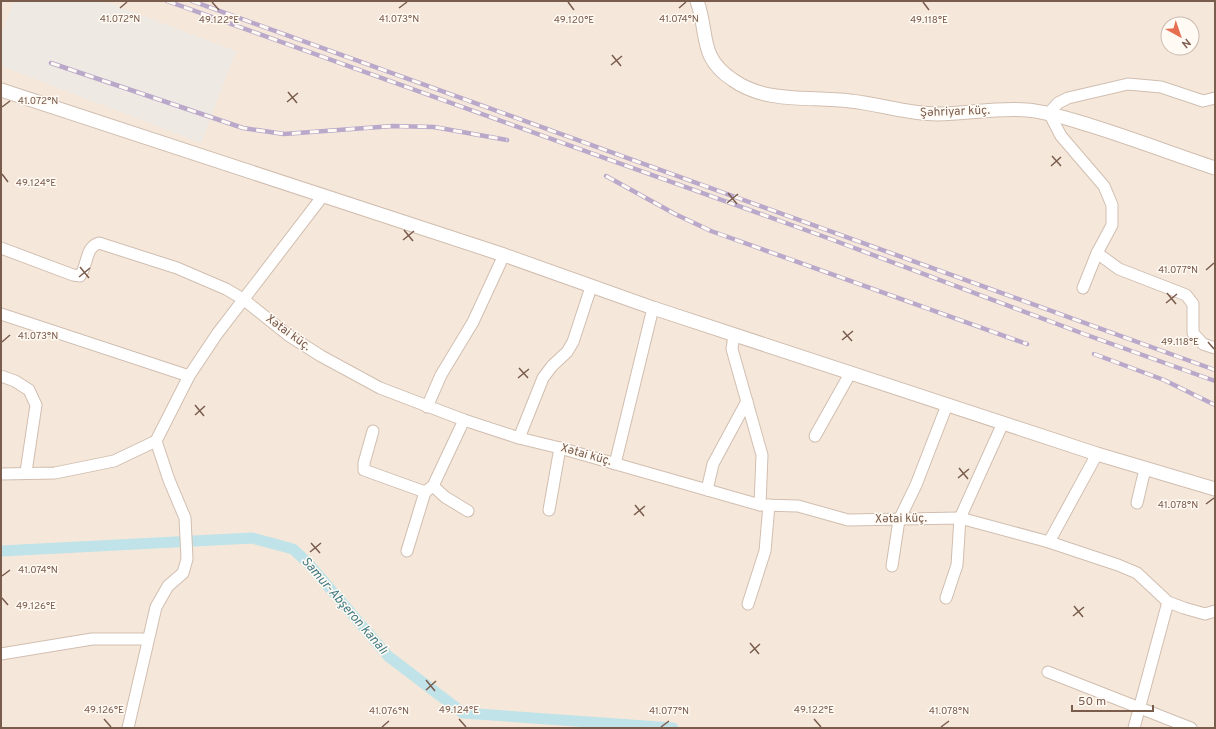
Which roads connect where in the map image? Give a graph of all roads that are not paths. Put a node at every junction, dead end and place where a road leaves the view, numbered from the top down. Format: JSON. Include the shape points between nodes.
{"nodes":[{"id":1,"x":697,"y":1,"type":"edge"},
{"id":2,"x":1,"y":90,"type":"edge"},
{"id":3,"x":1215,"y":98,"type":"edge"},
{"id":4,"x":1050,"y":113,"type":"junction"},
{"id":5,"x":1215,"y":168,"type":"edge"},
{"id":6,"x":322,"y":197,"type":"junction"},
{"id":7,"x":1,"y":248,"type":"edge"},
{"id":8,"x":1097,"y":253,"type":"junction"},
{"id":9,"x":504,"y":255,"type":"junction"},
{"id":10,"x":592,"y":287,"type":"junction"},
{"id":11,"x":1083,"y":288,"type":"dead end"},
{"id":12,"x":243,"y":299,"type":"junction"},
{"id":13,"x":653,"y":308,"type":"junction"},
{"id":14,"x":1,"y":314,"type":"edge"},
{"id":15,"x":734,"y":335,"type":"junction"},
{"id":16,"x":1215,"y":348,"type":"edge"},
{"id":17,"x":851,"y":372,"type":"junction"},
{"id":18,"x":1,"y":376,"type":"edge"},
{"id":19,"x":189,"y":376,"type":"junction"},
{"id":20,"x":746,"y":401,"type":"junction"},
{"id":21,"x":947,"y":405,"type":"junction"},
{"id":22,"x":428,"y":407,"type":"junction"},
{"id":23,"x":464,"y":420,"type":"junction"},
{"id":24,"x":1003,"y":423,"type":"junction"},
{"id":25,"x":373,"y":431,"type":"dead end"},
{"id":26,"x":815,"y":436,"type":"dead end"},
{"id":27,"x":519,"y":438,"type":"junction"},
{"id":28,"x":156,"y":441,"type":"junction"},
{"id":29,"x":560,"y":448,"type":"junction"},
{"id":30,"x":1097,"y":454,"type":"junction"},
{"id":31,"x":615,"y":464,"type":"junction"},
{"id":32,"x":1145,"y":469,"type":"junction"},
{"id":33,"x":26,"y":472,"type":"junction"},
{"id":34,"x":1,"y":474,"type":"edge"},
{"id":35,"x":1215,"y":488,"type":"edge"},
{"id":36,"x":429,"y":489,"type":"junction"},
{"id":37,"x":707,"y":490,"type":"junction"},
{"id":38,"x":1137,"y":503,"type":"dead end"},
{"id":39,"x":765,"y":505,"type":"junction"},
{"id":40,"x":549,"y":510,"type":"dead end"},
{"id":41,"x":468,"y":511,"type":"dead end"},
{"id":42,"x":960,"y":518,"type":"junction"},
{"id":43,"x":899,"y":520,"type":"junction"},
{"id":44,"x":1049,"y":542,"type":"junction"},
{"id":45,"x":407,"y":551,"type":"dead end"},
{"id":46,"x":892,"y":566,"type":"dead end"},
{"id":47,"x":946,"y":598,"type":"dead end"},
{"id":48,"x":1168,"y":602,"type":"junction"},
{"id":49,"x":748,"y":604,"type":"dead end"},
{"id":50,"x":1215,"y":611,"type":"edge"},
{"id":51,"x":148,"y":639,"type":"junction"},
{"id":52,"x":1,"y":654,"type":"edge"},
{"id":53,"x":1048,"y":672,"type":"dead end"},
{"id":54,"x":1140,"y":708,"type":"junction"},
{"id":55,"x":128,"y":728,"type":"edge"},
{"id":56,"x":1134,"y":728,"type":"edge"},
{"id":57,"x":1191,"y":728,"type":"edge"}],
"edges":[{"from":1,"to":4,"type":"street","name":"Şəhriyar küç.","via":[[707,51],[713,62],[734,82],[753,90],[773,96],[859,102],[920,114],[1008,110]]},
{"from":2,"to":6,"type":"street"},
{"from":3,"to":4,"type":"street","via":[[1203,101],[1161,87],[1128,84],[1068,98],[1058,103]]},
{"from":4,"to":5,"type":"street","name":"Şəhriyar küç."},
{"from":4,"to":8,"type":"street","via":[[1061,136],[1104,186],[1112,206],[1112,224]]},
{"from":6,"to":9,"type":"street"},
{"from":6,"to":12,"type":"street"},
{"from":7,"to":12,"type":"street","name":"Xətai küç.","via":[[80,276],[90,249],[99,243],[177,268]]},
{"from":8,"to":11,"type":"street"},
{"from":8,"to":16,"type":"street","via":[[1119,269],[1186,295],[1193,304],[1193,333],[1203,344]]},
{"from":9,"to":10,"type":"street"},
{"from":9,"to":22,"type":"street","via":[[473,322],[441,375]]},
{"from":10,"to":13,"type":"street"},
{"from":10,"to":27,"type":"street","via":[[573,342],[542,378]]},
{"from":12,"to":19,"type":"street"},
{"from":12,"to":22,"type":"street","name":"Xətai küç.","via":[[288,335],[321,356],[380,388]]},
{"from":13,"to":15,"type":"street"},
{"from":13,"to":31,"type":"street"},
{"from":14,"to":19,"type":"street"},
{"from":15,"to":17,"type":"street"},
{"from":15,"to":20,"type":"street","via":[[732,349]]},
{"from":17,"to":21,"type":"street"},
{"from":17,"to":26,"type":"street"},
{"from":18,"to":33,"type":"street","via":[[29,390],[36,405]]},
{"from":19,"to":28,"type":"street"},
{"from":20,"to":37,"type":"street","via":[[713,464]]},
{"from":20,"to":39,"type":"street","via":[[762,455]]},
{"from":21,"to":24,"type":"street"},
{"from":21,"to":43,"type":"street","via":[[916,486]]},
{"from":22,"to":23,"type":"street","name":"Xətai küç."},
{"from":23,"to":27,"type":"street","name":"Xətai küç."},
{"from":23,"to":36,"type":"street"},
{"from":24,"to":30,"type":"street"},
{"from":24,"to":42,"type":"street"},
{"from":25,"to":36,"type":"street","via":[[364,470]]},
{"from":27,"to":29,"type":"street","name":"Xətai küç."},
{"from":28,"to":33,"type":"street","via":[[114,460],[55,473]]},
{"from":28,"to":51,"type":"street","via":[[185,518],[187,559],[183,573],[168,586],[156,607]]},
{"from":29,"to":31,"type":"street","name":"Xətai küç."},
{"from":29,"to":40,"type":"street"},
{"from":30,"to":32,"type":"street"},
{"from":30,"to":44,"type":"street"},
{"from":31,"to":37,"type":"street","name":"Xətai küç."},
{"from":32,"to":35,"type":"street"},
{"from":32,"to":38,"type":"street"},
{"from":33,"to":34,"type":"street"},
{"from":36,"to":41,"type":"street"},
{"from":36,"to":45,"type":"street"},
{"from":37,"to":39,"type":"street","name":"Xətai küç."},
{"from":39,"to":43,"type":"street","name":"Xətai küç.","via":[[798,506],[848,520]]},
{"from":39,"to":49,"type":"street","via":[[765,551]]},
{"from":42,"to":43,"type":"street","name":"Xətai küç."},
{"from":42,"to":44,"type":"street","name":"Xətai küç."},
{"from":42,"to":47,"type":"street","via":[[957,565]]},
{"from":43,"to":46,"type":"street"},
{"from":44,"to":48,"type":"street","name":"Xətai küç.","via":[[1137,573]]},
{"from":48,"to":50,"type":"street","name":"Xətai küç.","via":[[1205,614]]},
{"from":48,"to":54,"type":"street"},
{"from":51,"to":52,"type":"street","via":[[92,638]]},
{"from":51,"to":55,"type":"street"},
{"from":53,"to":54,"type":"street"},
{"from":54,"to":56,"type":"street"},
{"from":54,"to":57,"type":"street"}]}
